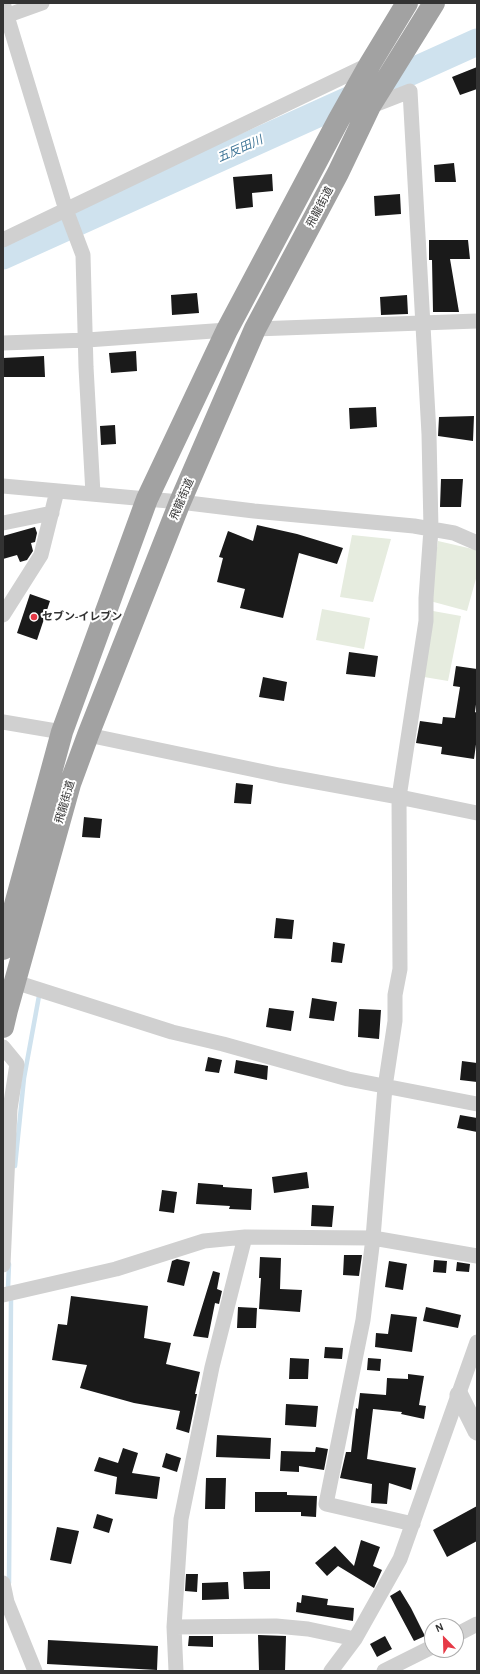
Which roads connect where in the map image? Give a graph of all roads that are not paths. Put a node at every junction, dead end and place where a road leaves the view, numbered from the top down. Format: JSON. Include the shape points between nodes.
{"nodes":[{"id":1,"x":42,"y":3,"type":"edge"},
{"id":2,"x":408,"y":3,"type":"edge"},
{"id":3,"x":434,"y":3,"type":"edge"},
{"id":4,"x":4,"y":12,"type":"edge"},
{"id":5,"x":368,"y":68,"type":"junction"},
{"id":6,"x":369,"y":106,"type":"junction"},
{"id":7,"x":67,"y":212,"type":"junction"},
{"id":8,"x":3,"y":240,"type":"edge"},
{"id":9,"x":477,"y":321,"type":"edge"},
{"id":10,"x":422,"y":324,"type":"junction"},
{"id":11,"x":255,"y":329,"type":"junction"},
{"id":12,"x":227,"y":330,"type":"junction"},
{"id":13,"x":87,"y":340,"type":"junction"},
{"id":14,"x":3,"y":343,"type":"edge"},
{"id":15,"x":3,"y":486,"type":"edge"},
{"id":16,"x":57,"y":491,"type":"junction"},
{"id":17,"x":93,"y":494,"type":"junction"},
{"id":18,"x":147,"y":499,"type":"junction"},
{"id":19,"x":180,"y":502,"type":"junction"},
{"id":20,"x":52,"y":513,"type":"junction"},
{"id":21,"x":3,"y":523,"type":"edge"},
{"id":22,"x":432,"y":529,"type":"junction"},
{"id":23,"x":477,"y":543,"type":"edge"},
{"id":24,"x":3,"y":615,"type":"edge"},
{"id":25,"x":3,"y":722,"type":"edge"},
{"id":26,"x":62,"y":732,"type":"junction"},
{"id":27,"x":88,"y":735,"type":"junction"},
{"id":28,"x":399,"y":797,"type":"junction"},
{"id":29,"x":477,"y":812,"type":"edge"},
{"id":30,"x":3,"y":948,"type":"edge"},
{"id":31,"x":15,"y":982,"type":"junction"},
{"id":32,"x":3,"y":1027,"type":"edge"},
{"id":33,"x":3,"y":1047,"type":"edge"},
{"id":34,"x":384,"y":1087,"type":"junction"},
{"id":35,"x":477,"y":1104,"type":"edge"},
{"id":36,"x":245,"y":1237,"type":"junction"},
{"id":37,"x":374,"y":1238,"type":"junction"},
{"id":38,"x":477,"y":1256,"type":"edge"},
{"id":39,"x":3,"y":1265,"type":"edge"},
{"id":40,"x":3,"y":1295,"type":"edge"},
{"id":41,"x":477,"y":1342,"type":"edge"},
{"id":42,"x":459,"y":1395,"type":"junction"},
{"id":43,"x":477,"y":1431,"type":"edge"},
{"id":44,"x":413,"y":1524,"type":"junction"},
{"id":45,"x":3,"y":1583,"type":"edge"},
{"id":46,"x":477,"y":1624,"type":"edge"},
{"id":47,"x":174,"y":1627,"type":"junction"},
{"id":48,"x":464,"y":1631,"type":"edge"},
{"id":49,"x":355,"y":1639,"type":"junction"},
{"id":50,"x":424,"y":1651,"type":"edge"},
{"id":51,"x":35,"y":1671,"type":"edge"},
{"id":52,"x":176,"y":1671,"type":"edge"},
{"id":53,"x":331,"y":1671,"type":"edge"},
{"id":54,"x":384,"y":1671,"type":"edge"}],
"edges":[{"from":1,"to":4,"type":"street"},
{"from":2,"to":5,"type":"highway","name":"飛龍街道"},
{"from":3,"to":6,"type":"highway","name":"飛龍街道"},
{"from":4,"to":7,"type":"street"},
{"from":5,"to":7,"type":"street"},
{"from":5,"to":12,"type":"highway","name":"飛龍街道"},
{"from":6,"to":10,"type":"street","via":[[410,91]]},
{"from":6,"to":11,"type":"highway","name":"飛龍街道","via":[[338,173]]},
{"from":7,"to":8,"type":"street"},
{"from":7,"to":13,"type":"street","via":[[84,255]]},
{"from":9,"to":10,"type":"street"},
{"from":10,"to":11,"type":"street"},
{"from":10,"to":22,"type":"street"},
{"from":11,"to":19,"type":"highway","name":"飛龍街道"},
{"from":12,"to":13,"type":"street"},
{"from":12,"to":18,"type":"highway","name":"飛龍街道"},
{"from":13,"to":14,"type":"street"},
{"from":13,"to":17,"type":"street","via":[[86,367]]},
{"from":15,"to":16,"type":"street"},
{"from":16,"to":17,"type":"street"},
{"from":16,"to":20,"type":"street"},
{"from":17,"to":18,"type":"street"},
{"from":18,"to":19,"type":"street"},
{"from":18,"to":26,"type":"highway","name":"飛龍街道"},
{"from":19,"to":22,"type":"street"},
{"from":19,"to":27,"type":"highway","name":"飛龍街道"},
{"from":20,"to":21,"type":"street"},
{"from":20,"to":24,"type":"street","via":[[41,555]]},
{"from":22,"to":23,"type":"street","via":[[454,533]]},
{"from":22,"to":28,"type":"street","via":[[426,621]]},
{"from":25,"to":26,"type":"street"},
{"from":26,"to":30,"type":"highway","name":"飛龍街道"},
{"from":27,"to":28,"type":"street","via":[[278,775]]},
{"from":27,"to":31,"type":"highway","name":"飛龍街道","via":[[70,784]]},
{"from":28,"to":29,"type":"street"},
{"from":28,"to":34,"type":"street","via":[[400,969],[395,995],[395,1021]]},
{"from":31,"to":32,"type":"highway","name":"飛龍街道"},
{"from":31,"to":34,"type":"street","via":[[172,1032]]},
{"from":33,"to":39,"type":"street","via":[[17,1064],[10,1109]]},
{"from":34,"to":35,"type":"street"},
{"from":34,"to":37,"type":"street"},
{"from":36,"to":37,"type":"street"},
{"from":36,"to":40,"type":"street","via":[[204,1241],[116,1269]]},
{"from":36,"to":47,"type":"street","via":[[212,1367],[181,1518]]},
{"from":37,"to":38,"type":"street"},
{"from":37,"to":44,"type":"street","via":[[363,1320],[326,1504]]},
{"from":41,"to":42,"type":"street"},
{"from":42,"to":43,"type":"street"},
{"from":42,"to":44,"type":"street"},
{"from":44,"to":49,"type":"street","via":[[400,1559]]},
{"from":45,"to":51,"type":"street","via":[[7,1602]]},
{"from":46,"to":48,"type":"street"},
{"from":47,"to":49,"type":"street","via":[[276,1626],[308,1629]]},
{"from":47,"to":52,"type":"street"},
{"from":49,"to":53,"type":"street"},
{"from":50,"to":54,"type":"street"}]}
